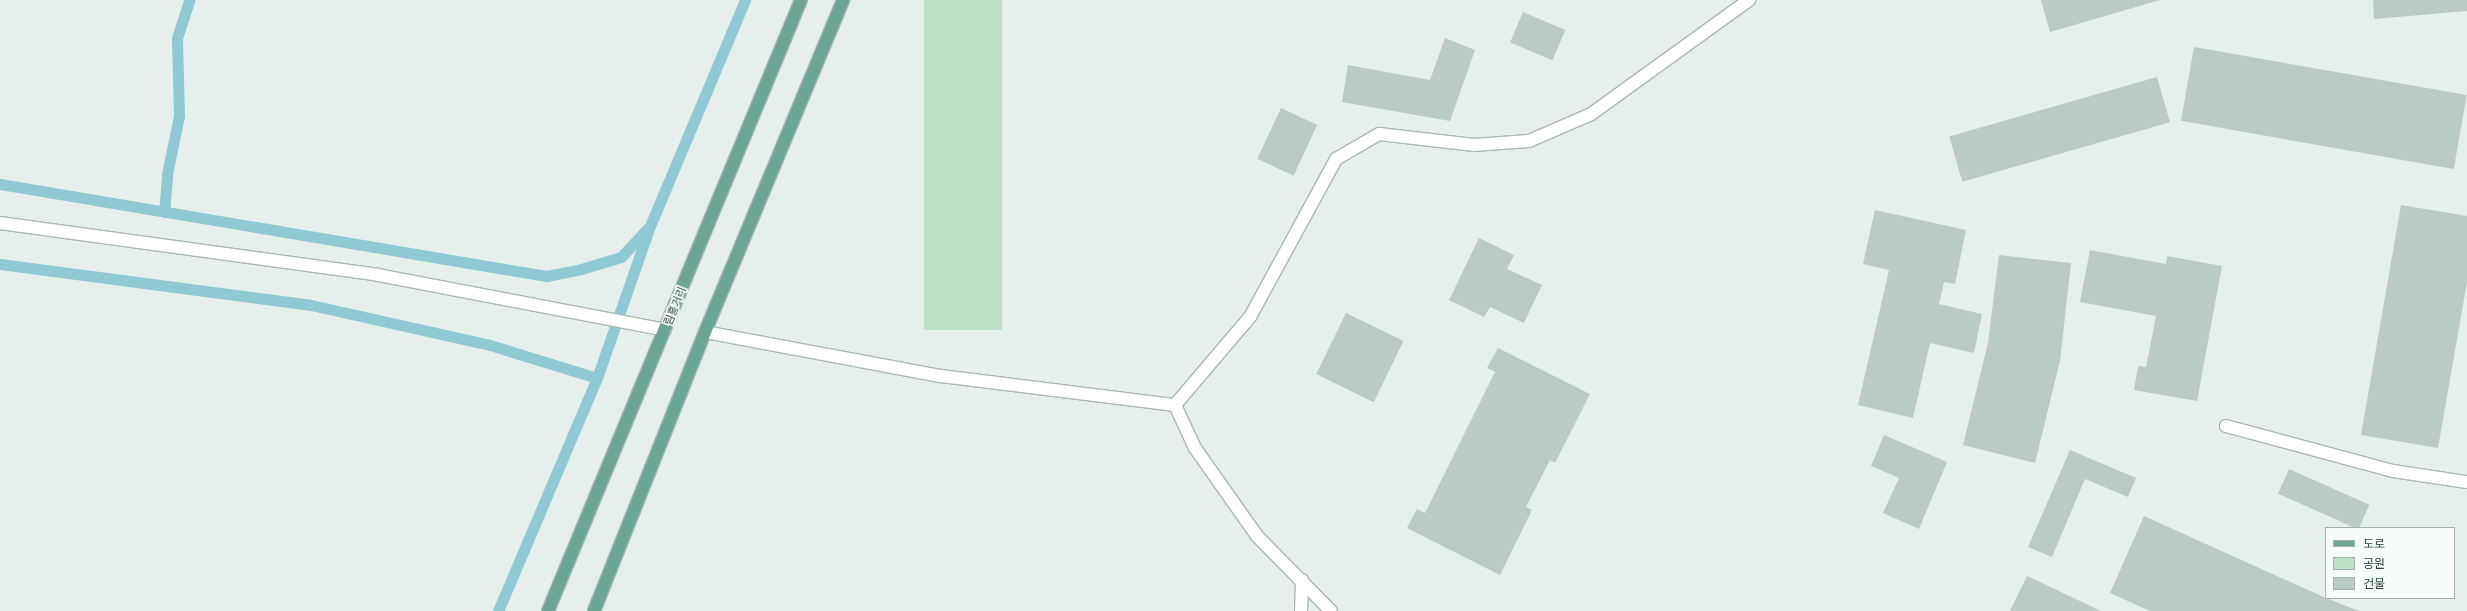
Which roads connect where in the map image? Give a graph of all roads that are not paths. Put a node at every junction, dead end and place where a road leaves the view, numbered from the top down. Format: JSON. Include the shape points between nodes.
{"nodes":[{"id":1,"x":801,"y":0,"type":"edge"},
{"id":2,"x":843,"y":0,"type":"edge"},
{"id":3,"x":1749,"y":0,"type":"edge"},
{"id":4,"x":0,"y":223,"type":"edge"},
{"id":5,"x":665,"y":330,"type":"junction"},
{"id":6,"x":705,"y":332,"type":"junction"},
{"id":7,"x":1175,"y":405,"type":"junction"},
{"id":8,"x":2226,"y":426,"type":"dead end"},
{"id":9,"x":2467,"y":482,"type":"edge"},
{"id":10,"x":1302,"y":580,"type":"junction"},
{"id":11,"x":548,"y":611,"type":"edge"},
{"id":12,"x":594,"y":611,"type":"edge"},
{"id":13,"x":1301,"y":611,"type":"edge"},
{"id":14,"x":1331,"y":611,"type":"edge"}],
"edges":[{"from":1,"to":5,"type":"main road","name":"림흥거리"},
{"from":2,"to":6,"type":"main road"},
{"from":3,"to":7,"type":"street","via":[[1591,114],[1529,141],[1474,144],[1379,134],[1336,159],[1250,317]]},
{"from":4,"to":5,"type":"street","via":[[378,275]]},
{"from":5,"to":11,"type":"main road","name":"림흥거리"},
{"from":6,"to":7,"type":"street","via":[[941,376]]},
{"from":6,"to":12,"type":"main road"},
{"from":7,"to":10,"type":"street","via":[[1196,448],[1257,536]]},
{"from":8,"to":9,"type":"street","via":[[2393,471]]},
{"from":10,"to":13,"type":"street"},
{"from":10,"to":14,"type":"street"}]}
